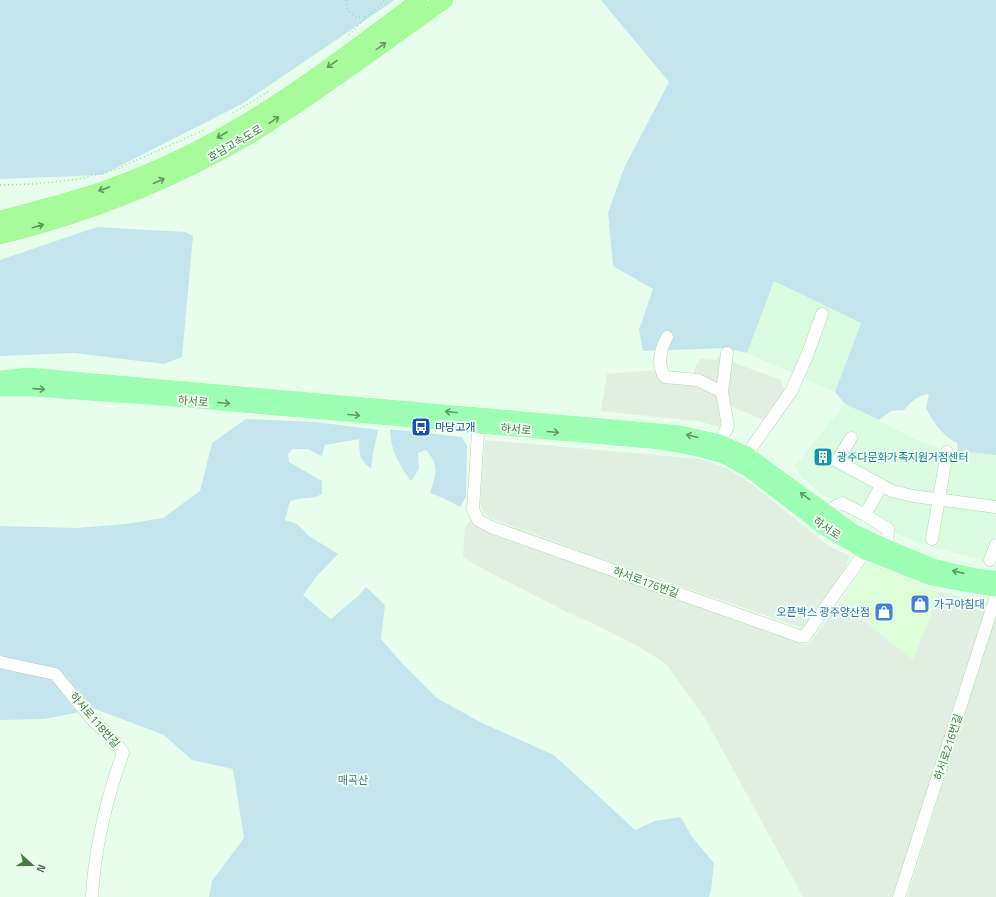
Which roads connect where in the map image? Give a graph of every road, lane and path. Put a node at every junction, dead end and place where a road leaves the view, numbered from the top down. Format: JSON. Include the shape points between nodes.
{"nodes":[{"id":1,"x":346,"y":0,"type":"edge"},
{"id":2,"x":384,"y":0,"type":"edge"},
{"id":3,"x":420,"y":0,"type":"edge"},
{"id":4,"x":445,"y":0,"type":"edge"},
{"id":5,"x":366,"y":17,"type":"junction"},
{"id":6,"x":347,"y":37,"type":"dead end"},
{"id":7,"x":274,"y":88,"type":"dead end"},
{"id":8,"x":230,"y":115,"type":"dead end"},
{"id":9,"x":209,"y":128,"type":"dead end"},
{"id":10,"x":0,"y":186,"type":"edge"},
{"id":11,"x":0,"y":220,"type":"edge"},
{"id":12,"x":0,"y":236,"type":"edge"},
{"id":13,"x":822,"y":314,"type":"dead end"},
{"id":14,"x":667,"y":337,"type":"dead end"},
{"id":15,"x":727,"y":353,"type":"dead end"},
{"id":16,"x":0,"y":378,"type":"edge"},
{"id":17,"x":0,"y":389,"type":"edge"},
{"id":18,"x":722,"y":392,"type":"junction"},
{"id":19,"x":479,"y":420,"type":"junction"},
{"id":20,"x":851,"y":438,"type":"dead end"},
{"id":21,"x":720,"y":442,"type":"junction"},
{"id":22,"x":947,"y":452,"type":"dead end"},
{"id":23,"x":746,"y":454,"type":"junction"},
{"id":24,"x":881,"y":486,"type":"junction"},
{"id":25,"x":940,"y":499,"type":"junction"},
{"id":26,"x":996,"y":507,"type":"edge"},
{"id":27,"x":825,"y":512,"type":"junction"},
{"id":28,"x":865,"y":515,"type":"junction"},
{"id":29,"x":932,"y":539,"type":"dead end"},
{"id":30,"x":996,"y":545,"type":"edge"},
{"id":31,"x":868,"y":546,"type":"junction"},
{"id":32,"x":887,"y":547,"type":"junction"},
{"id":33,"x":990,"y":560,"type":"dead end"},
{"id":34,"x":996,"y":578,"type":"edge"},
{"id":35,"x":996,"y":589,"type":"edge"},
{"id":36,"x":996,"y":596,"type":"edge"},
{"id":37,"x":0,"y":662,"type":"edge"},
{"id":38,"x":92,"y":895,"type":"dead end"},
{"id":39,"x":899,"y":897,"type":"edge"}],
"edges":[{"from":1,"to":5,"type":"path","via":[[348,10],[356,17]]},
{"from":2,"to":5,"type":"path"},
{"from":3,"to":11,"type":"highway","name":"호남고속도로","one_way":true,"via":[[296,89],[206,144],[169,163],[105,189]]},
{"from":12,"to":4,"type":"highway","name":"호남고속도로","one_way":true,"via":[[104,205],[199,163],[254,133],[316,92]]},
{"from":5,"to":6,"type":"path"},
{"from":7,"to":8,"type":"path"},
{"from":9,"to":10,"type":"path","via":[[118,169],[79,179]]},
{"from":13,"to":23,"type":"street","via":[[792,390]]},
{"from":14,"to":18,"type":"street","via":[[660,360],[665,378],[698,380]]},
{"from":15,"to":18,"type":"street"},
{"from":19,"to":16,"type":"main road","name":"하서로","one_way":true,"via":[[29,375]]},
{"from":17,"to":19,"type":"main road","name":"하서로","one_way":true,"via":[[33,389]]},
{"from":18,"to":21,"type":"street","via":[[728,426]]},
{"from":21,"to":19,"type":"main road","name":"하서로","one_way":true,"via":[[680,433]]},
{"from":19,"to":31,"type":"main road","name":"하서로","one_way":true,"via":[[660,442],[723,456],[749,470],[823,527]]},
{"from":19,"to":31,"type":"street","name":"하서로176번길","via":[[473,509],[478,520],[491,527],[799,636],[806,636]]},
{"from":20,"to":24,"type":"street","via":[[837,461]]},
{"from":21,"to":23,"type":"main road","name":"하서로"},
{"from":22,"to":25,"type":"street"},
{"from":27,"to":23,"type":"main road","name":"하서로","one_way":true},
{"from":24,"to":25,"type":"street","via":[[913,496]]},
{"from":24,"to":28,"type":"street"},
{"from":25,"to":26,"type":"street"},
{"from":25,"to":29,"type":"street"},
{"from":27,"to":28,"type":"street","name":"하서로","via":[[842,503]]},
{"from":27,"to":31,"type":"main road","name":"하서로","via":[[854,531]]},
{"from":28,"to":32,"type":"street","name":"하서로","via":[[888,529]]},
{"from":30,"to":33,"type":"street"},
{"from":31,"to":32,"type":"main road","name":"하서로"},
{"from":31,"to":35,"type":"main road","name":"하서로","via":[[931,578]]},
{"from":34,"to":32,"type":"main road","name":"하서로","one_way":true,"via":[[933,566]]},
{"from":36,"to":39,"type":"street","name":"하서로216번길"},
{"from":37,"to":38,"type":"street","name":"하서로118번길","via":[[55,674],[123,753],[114,778],[96,858]]}]}
